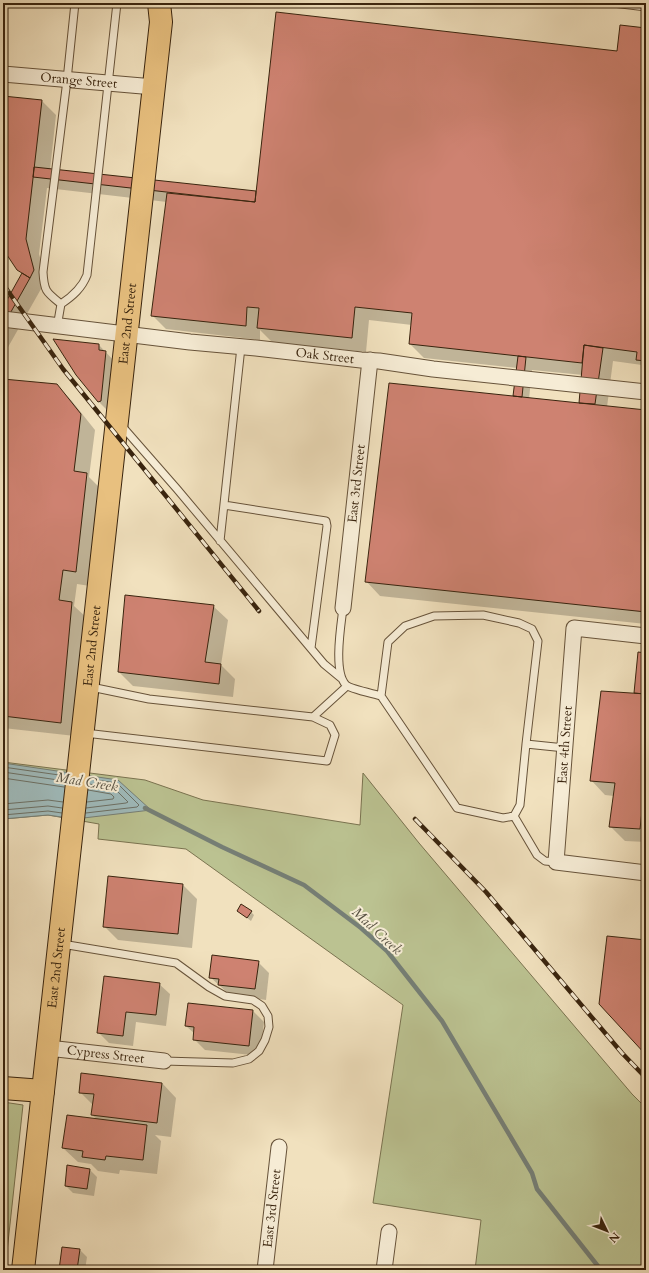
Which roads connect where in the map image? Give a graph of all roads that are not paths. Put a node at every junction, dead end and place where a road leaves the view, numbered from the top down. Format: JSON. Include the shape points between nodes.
{"nodes":[{"id":1,"x":75,"y":3,"type":"edge"},
{"id":2,"x":117,"y":3,"type":"edge"},
{"id":3,"x":613,"y":3,"type":"edge"},
{"id":4,"x":646,"y":7,"type":"edge"},
{"id":5,"x":163,"y":9,"type":"edge"},
{"id":6,"x":3,"y":74,"type":"edge"},
{"id":7,"x":67,"y":80,"type":"junction"},
{"id":8,"x":109,"y":83,"type":"junction"},
{"id":9,"x":154,"y":87,"type":"junction"},
{"id":10,"x":62,"y":304,"type":"junction"},
{"id":11,"x":3,"y":319,"type":"edge"},
{"id":12,"x":57,"y":327,"type":"junction"},
{"id":13,"x":127,"y":335,"type":"junction"},
{"id":14,"x":241,"y":347,"type":"junction"},
{"id":15,"x":370,"y":360,"type":"junction"},
{"id":16,"x":646,"y":392,"type":"edge"},
{"id":17,"x":117,"y":421,"type":"junction"},
{"id":18,"x":224,"y":505,"type":"junction"},
{"id":19,"x":220,"y":541,"type":"junction"},
{"id":20,"x":343,"y":608,"type":"joint"},
{"id":21,"x":646,"y":636,"type":"edge"},
{"id":22,"x":311,"y":648,"type":"junction"},
{"id":23,"x":341,"y":678,"type":"junction"},
{"id":24,"x":346,"y":686,"type":"junction"},
{"id":25,"x":88,"y":687,"type":"junction"},
{"id":26,"x":381,"y":696,"type":"junction"},
{"id":27,"x":313,"y":717,"type":"junction"},
{"id":28,"x":83,"y":733,"type":"junction"},
{"id":29,"x":526,"y":744,"type":"junction"},
{"id":30,"x":565,"y":748,"type":"junction"},
{"id":31,"x":514,"y":816,"type":"junction"},
{"id":32,"x":556,"y":862,"type":"junction"},
{"id":33,"x":646,"y":873,"type":"edge"},
{"id":34,"x":60,"y":943,"type":"junction"},
{"id":35,"x":48,"y":1048,"type":"junction"},
{"id":36,"x":164,"y":1061,"type":"joint"},
{"id":37,"x":3,"y":1088,"type":"edge"},
{"id":38,"x":44,"y":1091,"type":"junction"},
{"id":39,"x":279,"y":1147,"type":"dead end"},
{"id":40,"x":389,"y":1232,"type":"dead end"},
{"id":41,"x":23,"y":1270,"type":"edge"},
{"id":42,"x":265,"y":1270,"type":"edge"},
{"id":43,"x":384,"y":1270,"type":"edge"}],
"edges":[{"from":1,"to":7,"type":"lane"},
{"from":2,"to":8,"type":"lane"},
{"from":3,"to":4,"type":"lane"},
{"from":5,"to":9,"type":"main road","name":"East 2nd Street"},
{"from":6,"to":7,"type":"street","name":"Orange Street"},
{"from":7,"to":8,"type":"street","name":"Orange Street"},
{"from":7,"to":10,"type":"lane","via":[[43,272],[45,288]]},
{"from":8,"to":9,"type":"street","name":"Orange Street"},
{"from":8,"to":10,"type":"lane","via":[[87,275],[82,286]]},
{"from":9,"to":13,"type":"main road","name":"East 2nd Street"},
{"from":10,"to":12,"type":"lane"},
{"from":11,"to":12,"type":"street","name":"Oak Street"},
{"from":12,"to":13,"type":"street","name":"Oak Street"},
{"from":13,"to":14,"type":"street","name":"Oak Street"},
{"from":13,"to":17,"type":"main road","name":"East 2nd Street"},
{"from":14,"to":15,"type":"street","name":"Oak Street"},
{"from":14,"to":18,"type":"lane"},
{"from":15,"to":16,"type":"street","name":"Oak Street"},
{"from":15,"to":20,"type":"street","name":"East 3rd Street"},
{"from":17,"to":19,"type":"lane"},
{"from":17,"to":25,"type":"main road","name":"East 2nd Street"},
{"from":18,"to":19,"type":"lane"},
{"from":18,"to":22,"type":"lane","via":[[326,521]]},
{"from":19,"to":22,"type":"lane"},
{"from":20,"to":23,"type":"lane","via":[[338,659]]},
{"from":21,"to":30,"type":"street","name":"East 4th Street","via":[[574,628]]},
{"from":22,"to":23,"type":"lane","via":[[324,664]]},
{"from":23,"to":24,"type":"lane"},
{"from":24,"to":26,"type":"lane"},
{"from":24,"to":27,"type":"lane"},
{"from":25,"to":27,"type":"lane","via":[[149,699]]},
{"from":25,"to":28,"type":"main road","name":"East 2nd Street"},
{"from":26,"to":29,"type":"lane","via":[[388,642],[405,626],[434,616],[483,615],[519,623],[532,629],[538,641]]},
{"from":26,"to":31,"type":"lane","via":[[457,808],[503,818]]},
{"from":27,"to":28,"type":"lane","via":[[330,725],[335,735],[327,761]]},
{"from":28,"to":34,"type":"main road","name":"East 2nd Street"},
{"from":29,"to":30,"type":"lane"},
{"from":29,"to":31,"type":"lane","via":[[520,805]]},
{"from":30,"to":32,"type":"street","name":"East 4th Street"},
{"from":31,"to":32,"type":"lane","via":[[537,855],[545,861]]},
{"from":32,"to":33,"type":"street"},
{"from":34,"to":35,"type":"main road","name":"East 2nd Street"},
{"from":34,"to":36,"type":"lane","via":[[176,963],[225,996],[253,1000],[262,1006],[268,1016],[269,1027],[265,1040],[259,1051],[249,1058],[233,1063]]},
{"from":35,"to":36,"type":"street","name":"Cypress Street"},
{"from":35,"to":38,"type":"main road","name":"East 2nd Street"},
{"from":37,"to":38,"type":"main road"},
{"from":38,"to":41,"type":"main road","name":"East 2nd Street"},
{"from":39,"to":42,"type":"street","name":"East 3rd Street"},
{"from":40,"to":43,"type":"street"}]}
